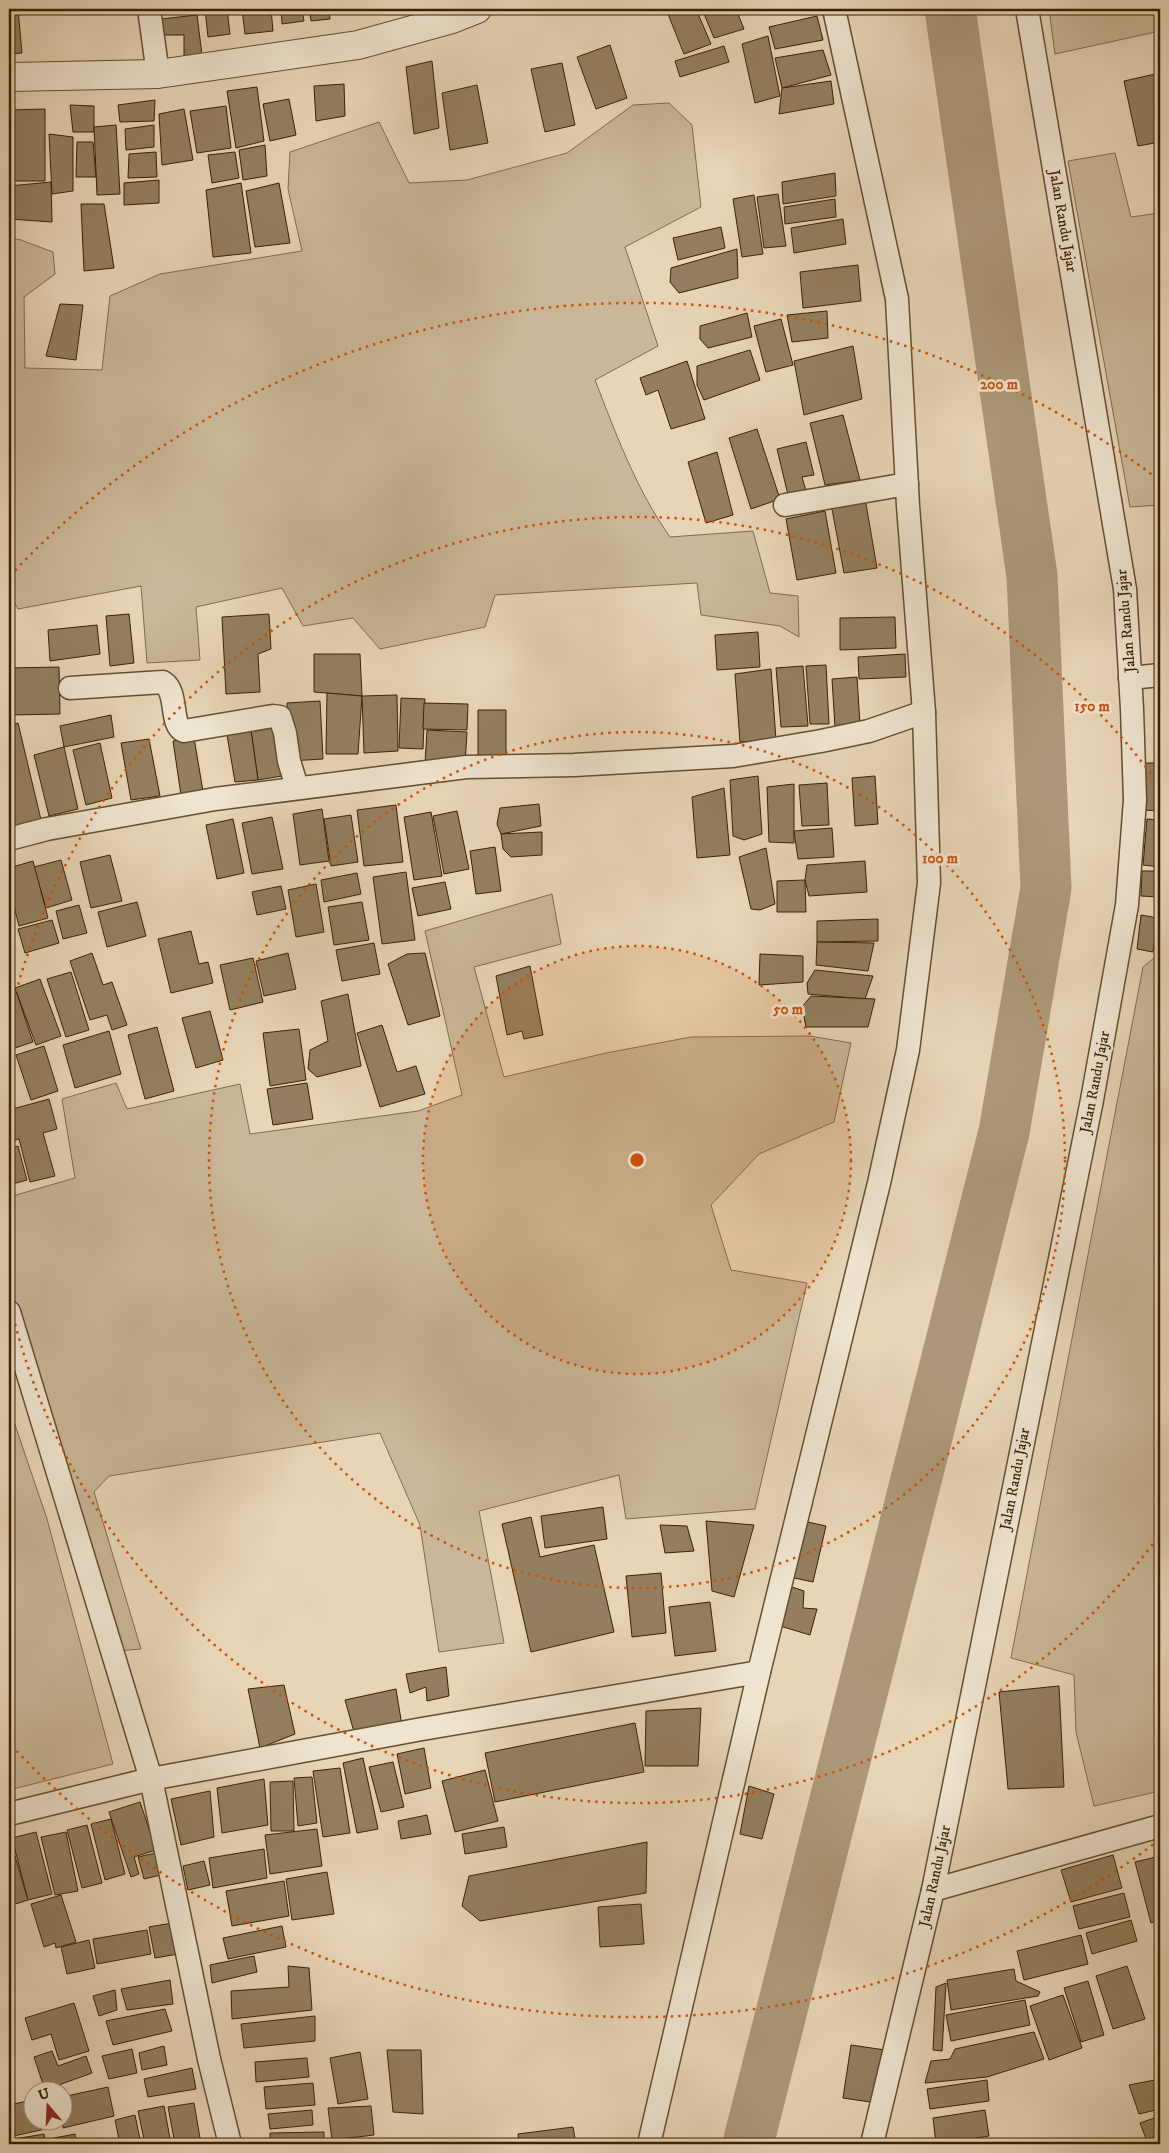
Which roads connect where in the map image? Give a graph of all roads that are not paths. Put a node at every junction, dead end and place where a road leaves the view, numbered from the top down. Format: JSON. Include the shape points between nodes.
{"nodes":[{"id":1,"x":149,"y":9,"type":"edge"},
{"id":2,"x":477,"y":9,"type":"edge"},
{"id":3,"x":834,"y":9,"type":"edge"},
{"id":4,"x":1028,"y":9,"type":"edge"},
{"id":5,"x":158,"y":74,"type":"junction"},
{"id":6,"x":9,"y":77,"type":"edge"},
{"id":7,"x":907,"y":484,"type":"junction"},
{"id":8,"x":785,"y":506,"type":"dead end"},
{"id":9,"x":1144,"y":676,"type":"edge"},
{"id":10,"x":70,"y":688,"type":"dead end"},
{"id":11,"x":924,"y":712,"type":"junction"},
{"id":12,"x":297,"y":787,"type":"junction"},
{"id":13,"x":9,"y":839,"type":"edge"},
{"id":14,"x":9,"y":1312,"type":"edge"},
{"id":15,"x":759,"y":1672,"type":"junction"},
{"id":16,"x":151,"y":1779,"type":"junction"},
{"id":17,"x":9,"y":1814,"type":"edge"},
{"id":18,"x":1160,"y":1826,"type":"edge"},
{"id":19,"x":933,"y":1890,"type":"junction"},
{"id":20,"x":230,"y":2144,"type":"edge"},
{"id":21,"x":649,"y":2144,"type":"edge"},
{"id":22,"x":872,"y":2144,"type":"edge"}],
"edges":[{"from":1,"to":5,"type":"street"},
{"from":2,"to":5,"type":"street","via":[[452,19],[358,44]]},
{"from":3,"to":7,"type":"street","via":[[897,298]]},
{"from":4,"to":9,"type":"street","name":"Jalan Randu Jajar","via":[[1125,589]]},
{"from":5,"to":6,"type":"street"},
{"from":7,"to":8,"type":"street"},
{"from":7,"to":11,"type":"street"},
{"from":9,"to":19,"type":"street","name":"Jalan Randu Jajar","via":[[1127,905],[1092,1100]]},
{"from":10,"to":12,"type":"street","via":[[163,682],[170,688],[181,731],[280,717]]},
{"from":11,"to":12,"type":"street","via":[[869,731],[733,756],[466,767]]},
{"from":11,"to":15,"type":"street","via":[[929,883],[908,1050],[879,1183]]},
{"from":12,"to":13,"type":"street","via":[[65,826]]},
{"from":14,"to":16,"type":"street"},
{"from":15,"to":16,"type":"street"},
{"from":15,"to":21,"type":"street"},
{"from":16,"to":17,"type":"street"},
{"from":16,"to":20,"type":"street","via":[[209,2059]]},
{"from":18,"to":19,"type":"street"},
{"from":19,"to":22,"type":"street","name":"Jalan Randu Jajar"}]}
